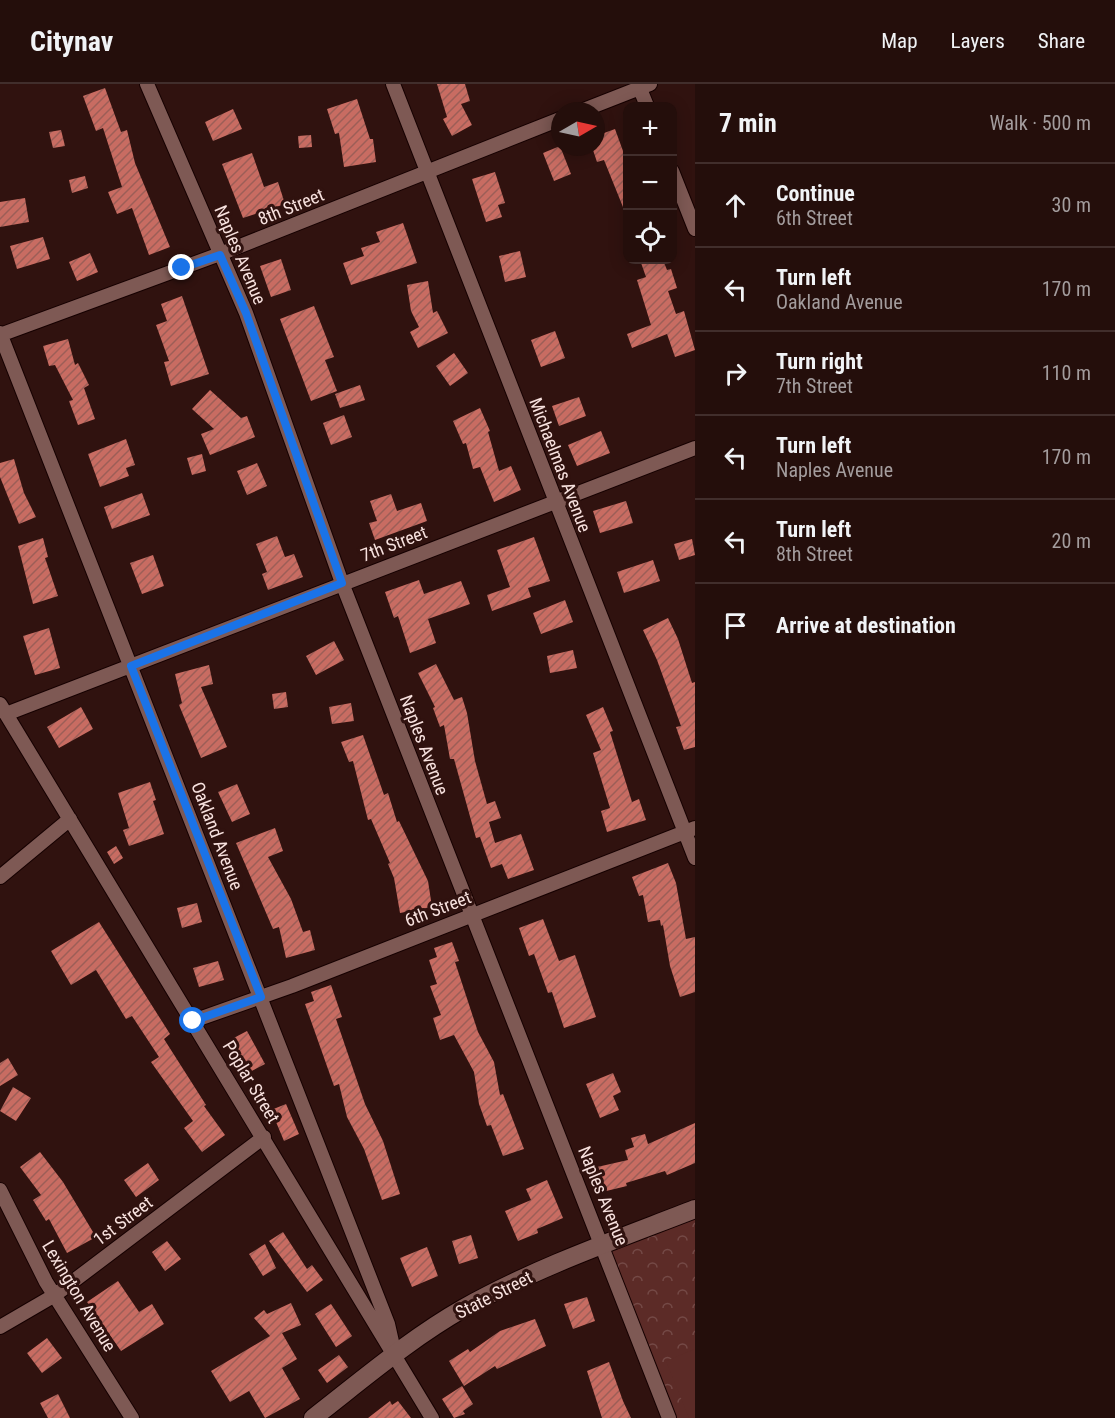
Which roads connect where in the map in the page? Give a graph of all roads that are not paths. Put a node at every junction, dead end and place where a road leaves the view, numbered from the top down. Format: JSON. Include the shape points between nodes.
{"nodes":[{"id":1,"x":147,"y":84,"type":"edge"},
{"id":2,"x":393,"y":84,"type":"edge"},
{"id":3,"x":643,"y":85,"type":"edge"},
{"id":4,"x":602,"y":102,"type":"edge"},
{"id":5,"x":646,"y":102,"type":"edge"},
{"id":6,"x":551,"y":123,"type":"edge"},
{"id":7,"x":427,"y":172,"type":"junction"},
{"id":8,"x":677,"y":184,"type":"edge"},
{"id":9,"x":695,"y":229,"type":"edge"},
{"id":10,"x":220,"y":255,"type":"junction"},
{"id":11,"x":0,"y":334,"type":"edge"},
{"id":12,"x":695,"y":448,"type":"edge"},
{"id":13,"x":555,"y":501,"type":"junction"},
{"id":14,"x":342,"y":583,"type":"junction"},
{"id":15,"x":131,"y":666,"type":"junction"},
{"id":16,"x":3,"y":709,"type":"edge"},
{"id":17,"x":70,"y":819,"type":"junction"},
{"id":18,"x":690,"y":830,"type":"edge"},
{"id":19,"x":695,"y":858,"type":"edge"},
{"id":20,"x":0,"y":878,"type":"edge"},
{"id":21,"x":472,"y":915,"type":"junction"},
{"id":22,"x":261,"y":997,"type":"junction"},
{"id":23,"x":193,"y":1021,"type":"junction"},
{"id":24,"x":264,"y":1137,"type":"junction"},
{"id":25,"x":0,"y":1190,"type":"edge"},
{"id":26,"x":695,"y":1209,"type":"edge"},
{"id":27,"x":603,"y":1245,"type":"junction"},
{"id":28,"x":55,"y":1295,"type":"junction"},
{"id":29,"x":0,"y":1327,"type":"edge"},
{"id":30,"x":395,"y":1355,"type":"junction"},
{"id":31,"x":132,"y":1418,"type":"edge"},
{"id":32,"x":313,"y":1418,"type":"edge"},
{"id":33,"x":432,"y":1418,"type":"edge"},
{"id":34,"x":669,"y":1418,"type":"edge"}],
"edges":[{"from":1,"to":10,"type":"street","name":"Naples Avenue"},
{"from":2,"to":7,"type":"street","name":"Michaelmas Avenue"},
{"from":3,"to":4,"type":"street"},
{"from":3,"to":5,"type":"street"},
{"from":6,"to":7,"type":"street","name":"8th Street"},
{"from":7,"to":10,"type":"street","name":"8th Street"},
{"from":7,"to":13,"type":"street","name":"Michaelmas Avenue"},
{"from":8,"to":9,"type":"street"},
{"from":10,"to":11,"type":"street","name":"8th Street"},
{"from":10,"to":14,"type":"street","name":"Naples Avenue","via":[[246,313]]},
{"from":11,"to":15,"type":"street","name":"Oakland Avenue"},
{"from":12,"to":13,"type":"street","name":"7th Street"},
{"from":13,"to":14,"type":"street","name":"7th Street"},
{"from":13,"to":18,"type":"street","name":"Michaelmas Avenue"},
{"from":14,"to":15,"type":"street","name":"7th Street"},
{"from":14,"to":21,"type":"street","name":"Naples Avenue"},
{"from":15,"to":16,"type":"street","name":"7th Street"},
{"from":15,"to":22,"type":"street","name":"Oakland Avenue"},
{"from":16,"to":17,"type":"street","name":"Poplar Street"},
{"from":17,"to":20,"type":"street"},
{"from":17,"to":23,"type":"street","name":"Poplar Street"},
{"from":18,"to":19,"type":"street","name":"Michaelmas Avenue"},
{"from":18,"to":21,"type":"street","name":"6th Street"},
{"from":21,"to":22,"type":"street","name":"6th Street"},
{"from":21,"to":27,"type":"street","name":"Naples Avenue"},
{"from":22,"to":23,"type":"street","name":"6th Street"},
{"from":22,"to":30,"type":"street","name":"Oakland Avenue","via":[[388,1324]]},
{"from":23,"to":24,"type":"street","name":"Poplar Street"},
{"from":24,"to":28,"type":"street","name":"1st Street"},
{"from":24,"to":30,"type":"street","name":"Poplar Street"},
{"from":25,"to":28,"type":"street","name":"Lexington Avenue"},
{"from":26,"to":27,"type":"main road","name":"State Street"},
{"from":27,"to":30,"type":"main road","name":"State Street","via":[[463,1309]]},
{"from":27,"to":34,"type":"street","name":"Naples Avenue"},
{"from":28,"to":29,"type":"street","name":"1st Street"},
{"from":28,"to":31,"type":"street","name":"Lexington Avenue"},
{"from":30,"to":32,"type":"main road","name":"State Street"},
{"from":30,"to":33,"type":"street","name":"Poplar Street"}]}
